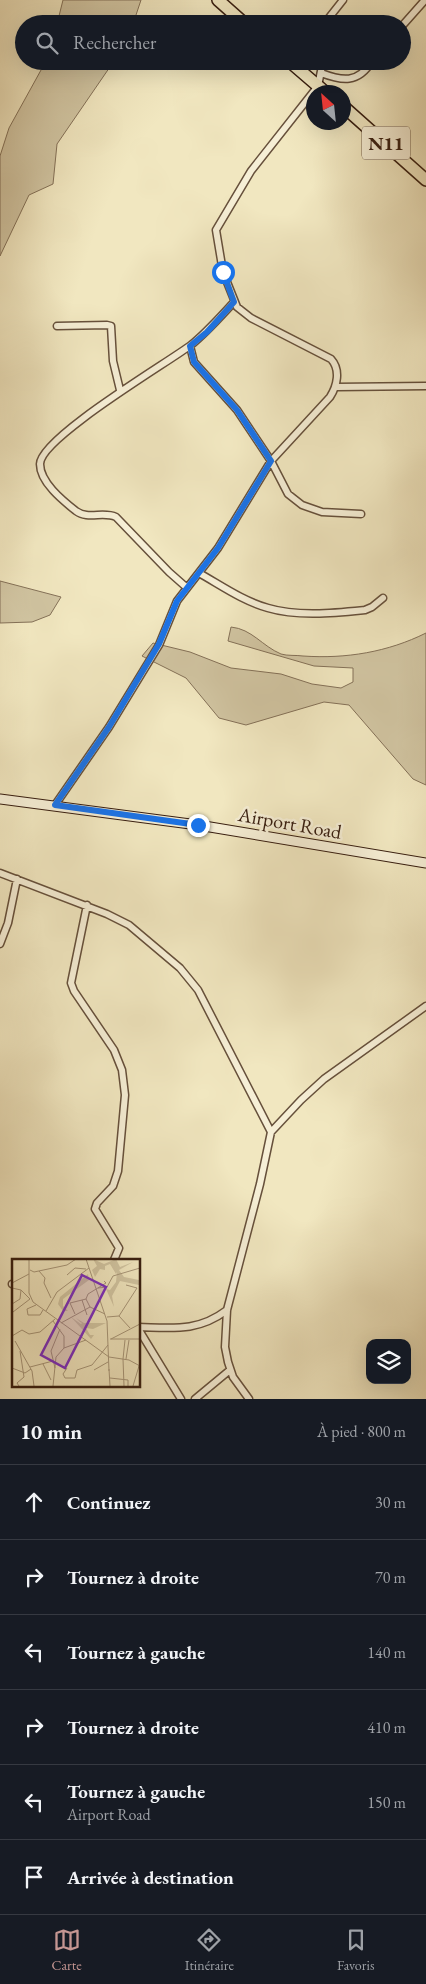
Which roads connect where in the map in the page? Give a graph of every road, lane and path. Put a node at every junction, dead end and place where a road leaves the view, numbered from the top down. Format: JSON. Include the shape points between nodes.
{"nodes":[{"id":1,"x":218,"y":0,"type":"edge"},
{"id":2,"x":342,"y":0,"type":"edge"},
{"id":3,"x":425,"y":0,"type":"edge"},
{"id":4,"x":235,"y":15,"type":"edge"},
{"id":5,"x":331,"y":15,"type":"edge"},
{"id":6,"x":411,"y":16,"type":"edge"},
{"id":7,"x":299,"y":70,"type":"edge"},
{"id":8,"x":322,"y":70,"type":"edge"},
{"id":9,"x":364,"y":70,"type":"edge"},
{"id":10,"x":321,"y":73,"type":"junction"},
{"id":11,"x":316,"y":85,"type":"edge"},
{"id":12,"x":322,"y":85,"type":"edge"},
{"id":13,"x":306,"y":108,"type":"edge"},
{"id":14,"x":351,"y":114,"type":"edge"},
{"id":15,"x":426,"y":180,"type":"edge"},
{"id":16,"x":234,"y":302,"type":"junction"},
{"id":17,"x":57,"y":326,"type":"dead end"},
{"id":18,"x":190,"y":346,"type":"junction"},
{"id":19,"x":336,"y":386,"type":"junction"},
{"id":20,"x":426,"y":386,"type":"edge"},
{"id":21,"x":120,"y":390,"type":"junction"},
{"id":22,"x":271,"y":461,"type":"junction"},
{"id":23,"x":361,"y":514,"type":"dead end"},
{"id":24,"x":200,"y":572,"type":"junction"},
{"id":25,"x":186,"y":587,"type":"junction"},
{"id":26,"x":383,"y":598,"type":"dead end"},
{"id":27,"x":0,"y":799,"type":"edge"},
{"id":28,"x":55,"y":805,"type":"junction"},
{"id":29,"x":426,"y":863,"type":"edge"},
{"id":30,"x":0,"y":873,"type":"edge"},
{"id":31,"x":18,"y":879,"type":"junction"},
{"id":32,"x":87,"y":905,"type":"junction"},
{"id":33,"x":0,"y":944,"type":"edge"},
{"id":34,"x":426,"y":1006,"type":"edge"},
{"id":35,"x":271,"y":1132,"type":"junction"},
{"id":36,"x":114,"y":1259,"type":"edge"},
{"id":37,"x":227,"y":1310,"type":"junction"},
{"id":38,"x":140,"y":1328,"type":"edge"},
{"id":39,"x":140,"y":1330,"type":"edge"},
{"id":40,"x":230,"y":1370,"type":"junction"},
{"id":41,"x":181,"y":1399,"type":"edge"},
{"id":42,"x":195,"y":1399,"type":"edge"},
{"id":43,"x":248,"y":1399,"type":"edge"}],
"edges":[{"from":1,"to":4,"type":"highway"},
{"from":2,"to":5,"type":"street"},
{"from":3,"to":6,"type":"street"},
{"from":7,"to":11,"type":"highway"},
{"from":8,"to":10,"type":"street"},
{"from":9,"to":10,"type":"street","via":[[360,75],[342,80]]},
{"from":10,"to":12,"type":"street"},
{"from":13,"to":16,"type":"street","via":[[251,171],[216,230],[223,272]]},
{"from":14,"to":15,"type":"highway","number":"N11"},
{"from":16,"to":18,"type":"street"},
{"from":16,"to":19,"type":"street","via":[[251,318],[331,359],[336,368]]},
{"from":17,"to":21,"type":"street","via":[[111,326],[113,361]]},
{"from":18,"to":21,"type":"street"},
{"from":18,"to":22,"type":"street","via":[[194,362],[237,410]]},
{"from":19,"to":20,"type":"street"},
{"from":19,"to":22,"type":"street","via":[[330,397]]},
{"from":21,"to":25,"type":"street","via":[[54,442],[41,458],[41,475],[77,512],[116,517]]},
{"from":22,"to":23,"type":"street","via":[[282,487],[302,505],[322,512]]},
{"from":22,"to":24,"type":"street"},
{"from":24,"to":25,"type":"street"},
{"from":24,"to":26,"type":"street","via":[[239,596],[271,609],[295,612],[365,610]]},
{"from":25,"to":28,"type":"street","via":[[159,644],[109,727]]},
{"from":27,"to":28,"type":"main road","name":"Airport Road"},
{"from":28,"to":29,"type":"main road","name":"Airport Road"},
{"from":30,"to":31,"type":"street"},
{"from":31,"to":32,"type":"street"},
{"from":31,"to":33,"type":"street"},
{"from":32,"to":35,"type":"street","via":[[129,925],[180,968],[198,990]]},
{"from":32,"to":36,"type":"street","via":[[71,982],[114,1050],[122,1070],[125,1095],[118,1171],[113,1186],[97,1203],[95,1210],[119,1248]]},
{"from":34,"to":35,"type":"street","via":[[324,1079]]},
{"from":35,"to":37,"type":"street"},
{"from":37,"to":38,"type":"street","via":[[203,1324],[186,1328]]},
{"from":37,"to":40,"type":"street","via":[[225,1347]]},
{"from":39,"to":41,"type":"street"},
{"from":40,"to":42,"type":"street"},
{"from":40,"to":43,"type":"street"}]}
